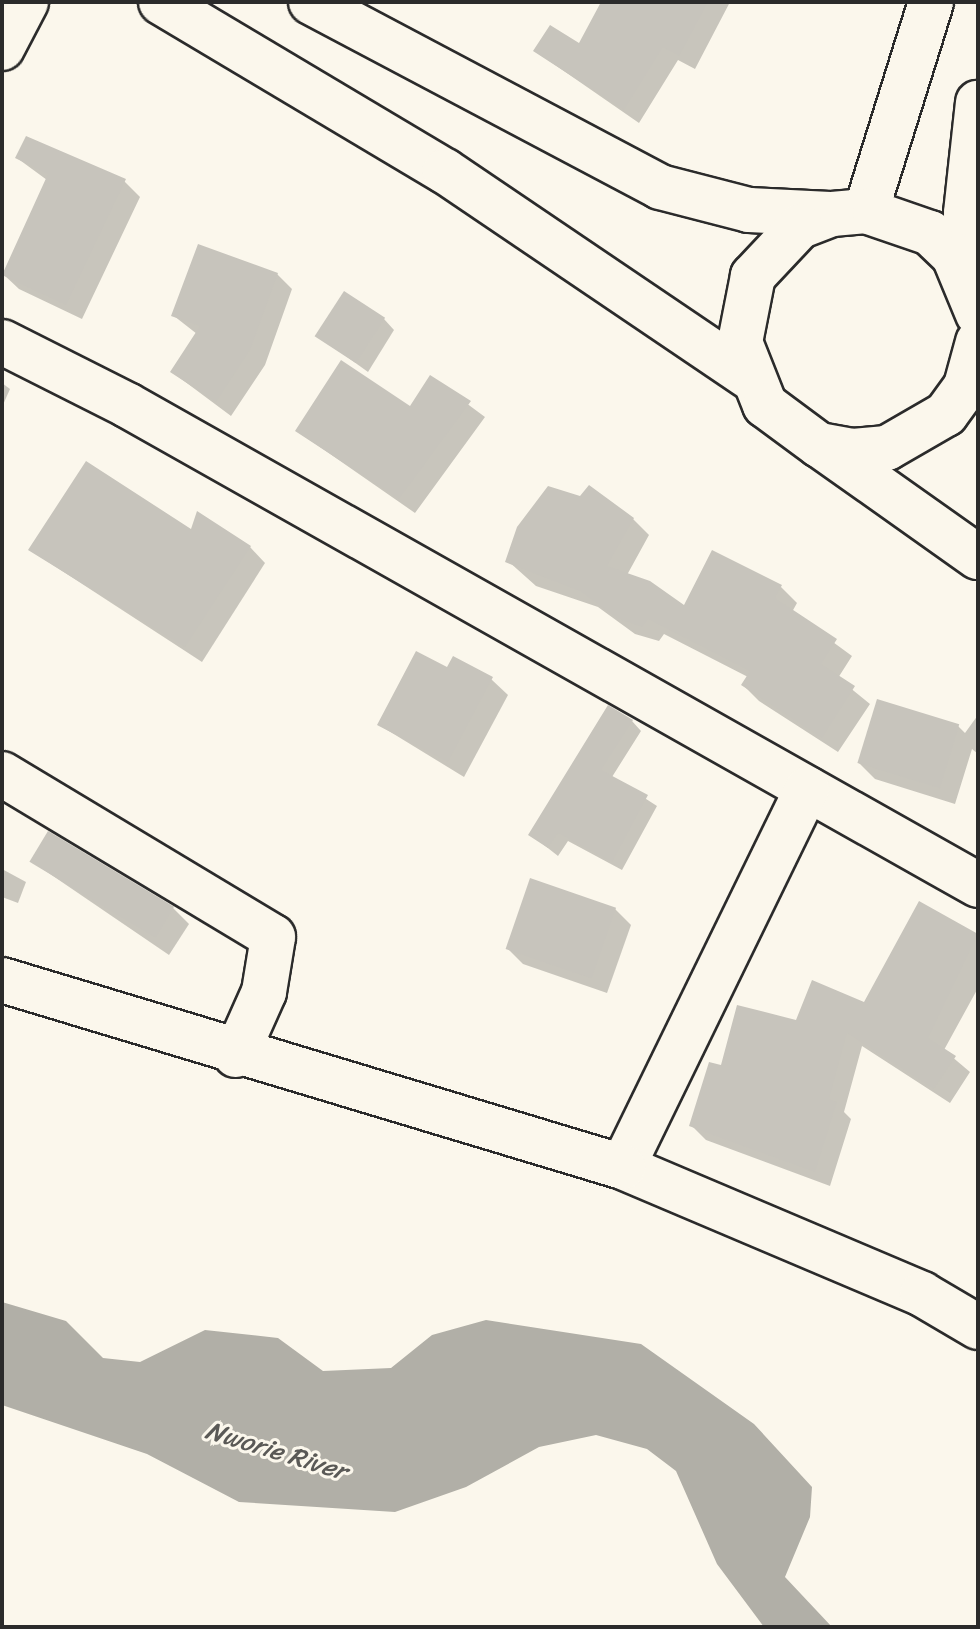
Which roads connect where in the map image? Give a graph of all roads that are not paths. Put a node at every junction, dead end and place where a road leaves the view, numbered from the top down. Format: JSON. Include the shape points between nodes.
{"nodes":[{"id":1,"x":26,"y":2,"type":"edge"},
{"id":2,"x":161,"y":2,"type":"edge"},
{"id":3,"x":311,"y":2,"type":"edge"},
{"id":4,"x":931,"y":2,"type":"edge"},
{"id":5,"x":2,"y":48,"type":"edge"},
{"id":6,"x":978,"y":103,"type":"edge"},
{"id":7,"x":849,"y":212,"type":"junction"},
{"id":8,"x":975,"y":300,"type":"edge"},
{"id":9,"x":2,"y":342,"type":"edge"},
{"id":10,"x":978,"y":342,"type":"edge"},
{"id":11,"x":748,"y":376,"type":"junction"},
{"id":12,"x":819,"y":445,"type":"junction"},
{"id":13,"x":978,"y":557,"type":"edge"},
{"id":14,"x":2,"y":774,"type":"edge"},
{"id":15,"x":807,"y":789,"type":"junction"},
{"id":16,"x":978,"y":885,"type":"edge"},
{"id":17,"x":2,"y":980,"type":"edge"},
{"id":18,"x":236,"y":1055,"type":"junction"},
{"id":19,"x":623,"y":1167,"type":"junction"},
{"id":20,"x":978,"y":1327,"type":"edge"}],
"edges":[{"from":1,"to":5,"type":"street"},
{"from":2,"to":11,"type":"street","via":[[445,171]]},
{"from":3,"to":7,"type":"street","via":[[660,187],[749,210]]},
{"from":4,"to":7,"type":"street"},
{"from":6,"to":8,"type":"street","via":[[966,213]]},
{"from":7,"to":8,"type":"street","via":[[930,233]]},
{"from":7,"to":11,"type":"street","via":[[800,226],[753,276],[740,331]]},
{"from":9,"to":15,"type":"street","via":[[127,405]]},
{"from":10,"to":12,"type":"street","via":[[966,386],[919,435],[887,448]]},
{"from":11,"to":12,"type":"street","via":[[765,405]]},
{"from":12,"to":13,"type":"street"},
{"from":14,"to":18,"type":"street","via":[[273,937],[264,992]]},
{"from":15,"to":16,"type":"street"},
{"from":15,"to":19,"type":"street"},
{"from":17,"to":18,"type":"street"},
{"from":18,"to":19,"type":"street"},
{"from":19,"to":20,"type":"street","via":[[922,1294]]}]}
